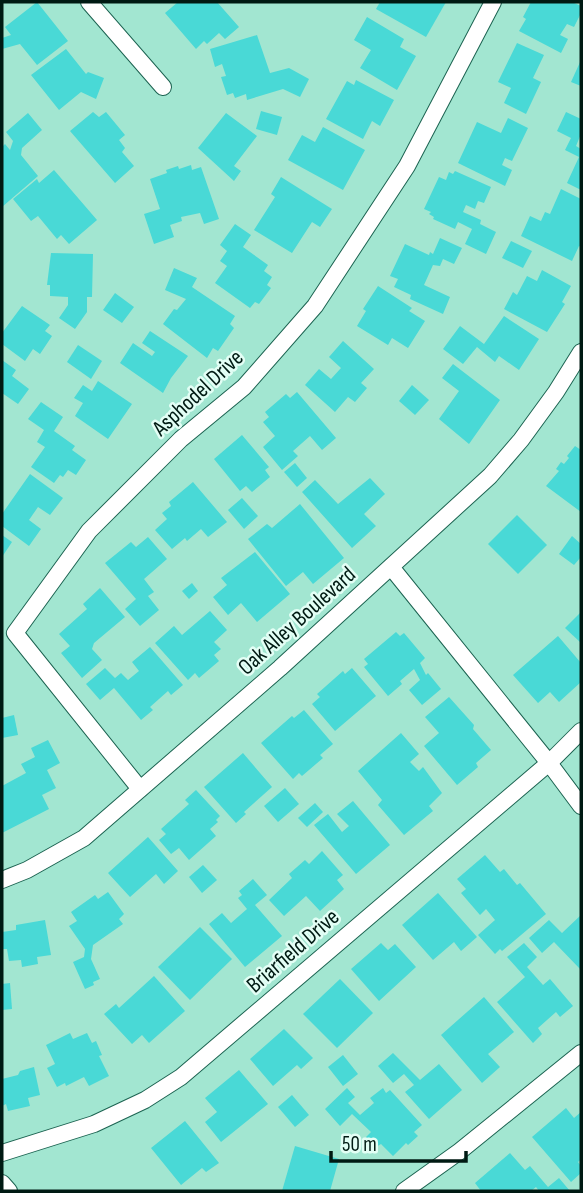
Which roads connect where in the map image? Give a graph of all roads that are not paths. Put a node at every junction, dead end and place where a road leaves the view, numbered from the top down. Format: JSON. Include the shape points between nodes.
{"nodes":[{"id":1,"x":89,"y":2,"type":"edge"},
{"id":2,"x":493,"y":2,"type":"edge"},
{"id":3,"x":163,"y":87,"type":"dead end"},
{"id":4,"x":581,"y":352,"type":"edge"},
{"id":5,"x":391,"y":567,"type":"junction"},
{"id":6,"x":581,"y":731,"type":"edge"},
{"id":7,"x":549,"y":762,"type":"junction"},
{"id":8,"x":140,"y":789,"type":"junction"},
{"id":9,"x":581,"y":806,"type":"edge"},
{"id":10,"x":2,"y":880,"type":"edge"},
{"id":11,"x":581,"y":1053,"type":"edge"},
{"id":12,"x":2,"y":1153,"type":"edge"},
{"id":13,"x":2,"y":1183,"type":"edge"},
{"id":14,"x":9,"y":1191,"type":"edge"},
{"id":15,"x":404,"y":1191,"type":"edge"}],
"edges":[{"from":1,"to":3,"type":"street"},
{"from":2,"to":8,"type":"street","name":"Asphodel Drive","via":[[407,166],[315,306],[244,387],[181,439],[89,531],[16,633]]},
{"from":4,"to":5,"type":"street","name":"Oak Alley Boulevard","via":[[521,440]]},
{"from":5,"to":7,"type":"street"},
{"from":5,"to":8,"type":"street","name":"Oak Alley Boulevard"},
{"from":6,"to":7,"type":"street","name":"Briarfield Drive"},
{"from":7,"to":9,"type":"street"},
{"from":7,"to":12,"type":"street","name":"Briarfield Drive","via":[[181,1077],[94,1125]]},
{"from":8,"to":10,"type":"street","name":"Oak Alley Boulevard","via":[[84,838]]},
{"from":11,"to":15,"type":"street"},
{"from":13,"to":14,"type":"street"}]}
